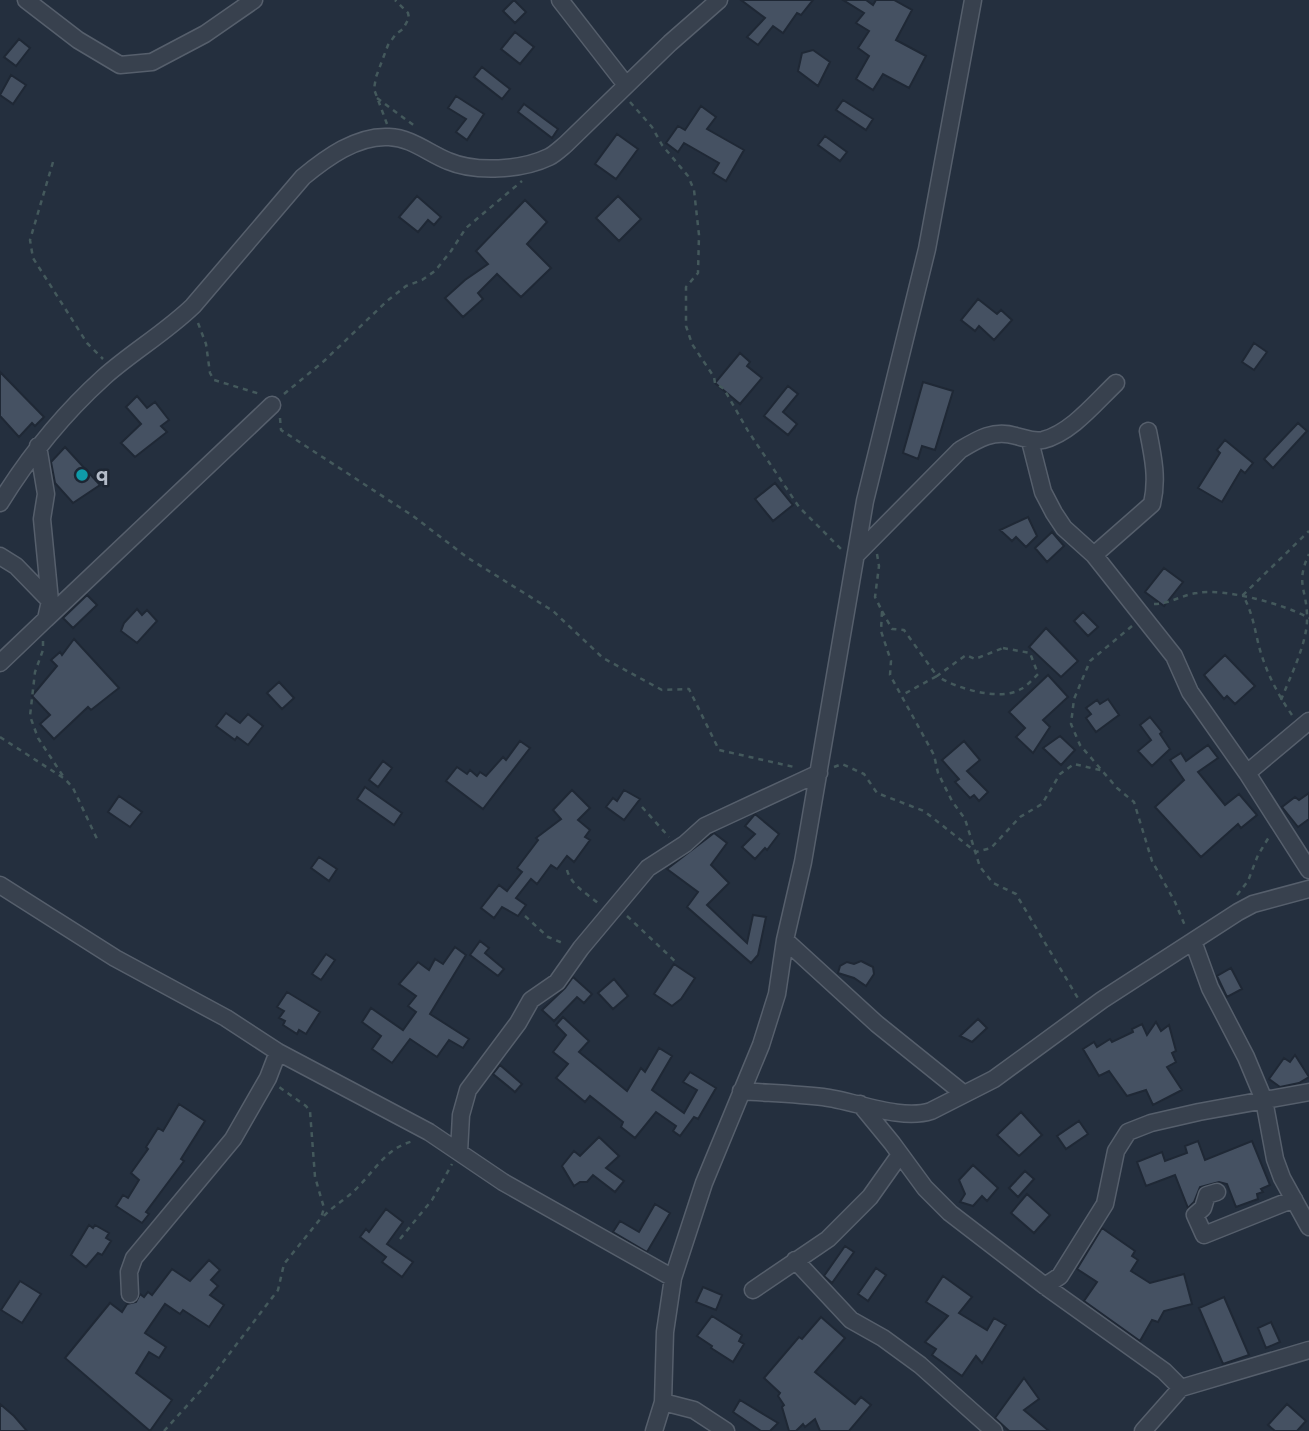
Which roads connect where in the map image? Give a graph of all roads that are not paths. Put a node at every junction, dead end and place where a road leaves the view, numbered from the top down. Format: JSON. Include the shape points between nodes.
{"nodes":[{"id":1,"x":26,"y":0,"type":"edge"},
{"id":2,"x":561,"y":0,"type":"edge"},
{"id":3,"x":719,"y":0,"type":"edge"},
{"id":4,"x":973,"y":0,"type":"edge"},
{"id":5,"x":243,"y":3,"type":"edge"},
{"id":6,"x":624,"y":88,"type":"junction"},
{"id":7,"x":1116,"y":383,"type":"dead end"},
{"id":8,"x":273,"y":404,"type":"road end"},
{"id":9,"x":1147,"y":431,"type":"dead end"},
{"id":10,"x":1030,"y":441,"type":"junction"},
{"id":11,"x":38,"y":446,"type":"junction"},
{"id":12,"x":0,"y":503,"type":"edge"},
{"id":13,"x":1094,"y":555,"type":"junction"},
{"id":14,"x":0,"y":556,"type":"edge"},
{"id":15,"x":855,"y":559,"type":"junction"},
{"id":16,"x":50,"y":601,"type":"junction"},
{"id":17,"x":43,"y":621,"type":"junction"},
{"id":18,"x":0,"y":663,"type":"edge"},
{"id":19,"x":1309,"y":721,"type":"edge"},
{"id":20,"x":819,"y":773,"type":"junction"},
{"id":21,"x":1247,"y":773,"type":"junction"},
{"id":22,"x":1309,"y":870,"type":"edge"},
{"id":23,"x":0,"y":885,"type":"edge"},
{"id":24,"x":1309,"y":889,"type":"edge"},
{"id":25,"x":785,"y":940,"type":"junction"},
{"id":26,"x":1193,"y":941,"type":"junction"},
{"id":27,"x":278,"y":1052,"type":"junction"},
{"id":28,"x":741,"y":1091,"type":"junction"},
{"id":29,"x":1309,"y":1092,"type":"edge"},
{"id":30,"x":964,"y":1094,"type":"junction"},
{"id":31,"x":1264,"y":1100,"type":"junction"},
{"id":32,"x":860,"y":1104,"type":"junction"},
{"id":33,"x":459,"y":1152,"type":"junction"},
{"id":34,"x":899,"y":1156,"type":"junction"},
{"id":35,"x":1217,"y":1192,"type":"dead end"},
{"id":36,"x":1294,"y":1199,"type":"junction"},
{"id":37,"x":1309,"y":1227,"type":"edge"},
{"id":38,"x":795,"y":1260,"type":"junction"},
{"id":39,"x":673,"y":1278,"type":"junction"},
{"id":40,"x":1045,"y":1286,"type":"junction"},
{"id":41,"x":753,"y":1290,"type":"dead end"},
{"id":42,"x":130,"y":1294,"type":"dead end"},
{"id":43,"x":1309,"y":1350,"type":"edge"},
{"id":44,"x":1181,"y":1388,"type":"junction"},
{"id":45,"x":663,"y":1402,"type":"junction"},
{"id":46,"x":654,"y":1431,"type":"edge"},
{"id":47,"x":726,"y":1431,"type":"edge"},
{"id":48,"x":993,"y":1431,"type":"edge"},
{"id":49,"x":1143,"y":1431,"type":"edge"}],
"edges":[{"from":1,"to":5,"type":"street","via":[[120,65],[152,62],[205,34]]},
{"from":2,"to":6,"type":"street"},
{"from":3,"to":6,"type":"street"},
{"from":4,"to":15,"type":"street","via":[[927,249]]},
{"from":6,"to":11,"type":"street","via":[[566,144],[537,162],[465,167],[392,136],[362,139],[317,166],[193,306],[105,376]]},
{"from":7,"to":10,"type":"street","via":[[1062,431]]},
{"from":8,"to":17,"type":"street"},
{"from":9,"to":13,"type":"street","via":[[1154,465],[1152,503]]},
{"from":10,"to":13,"type":"street","via":[[1042,492],[1064,528]]},
{"from":10,"to":15,"type":"street","via":[[992,434],[960,450]]},
{"from":11,"to":12,"type":"street"},
{"from":11,"to":16,"type":"street","via":[[46,494],[42,519]]},
{"from":13,"to":21,"type":"street","via":[[1174,656],[1190,692]]},
{"from":14,"to":16,"type":"street"},
{"from":15,"to":20,"type":"street"},
{"from":16,"to":17,"type":"street"},
{"from":17,"to":18,"type":"street"},
{"from":19,"to":21,"type":"street"},
{"from":20,"to":25,"type":"street"},
{"from":20,"to":33,"type":"street","via":[[723,816],[648,868],[557,982],[531,1000],[468,1090]]},
{"from":21,"to":22,"type":"street"},
{"from":23,"to":27,"type":"street"},
{"from":24,"to":26,"type":"street","via":[[1253,904]]},
{"from":25,"to":28,"type":"street","via":[[777,994]]},
{"from":25,"to":30,"type":"street","via":[[877,1024]]},
{"from":26,"to":30,"type":"street","via":[[994,1079]]},
{"from":26,"to":31,"type":"street","via":[[1210,988]]},
{"from":27,"to":33,"type":"street"},
{"from":27,"to":42,"type":"street","via":[[233,1139],[134,1258]]},
{"from":28,"to":32,"type":"street"},
{"from":28,"to":39,"type":"street"},
{"from":29,"to":31,"type":"street"},
{"from":30,"to":32,"type":"street","via":[[923,1114]]},
{"from":31,"to":36,"type":"street","via":[[1275,1158]]},
{"from":31,"to":40,"type":"street","via":[[1128,1132],[1116,1151],[1105,1204],[1059,1278]]},
{"from":32,"to":34,"type":"street"},
{"from":33,"to":39,"type":"street","via":[[503,1182]]},
{"from":34,"to":38,"type":"street","via":[[854,1215]]},
{"from":34,"to":40,"type":"street","via":[[950,1213]]},
{"from":35,"to":36,"type":"street","via":[[1207,1195],[1195,1215],[1204,1235]]},
{"from":36,"to":37,"type":"street"},
{"from":38,"to":41,"type":"street"},
{"from":38,"to":48,"type":"street","via":[[851,1320],[920,1365]]},
{"from":39,"to":45,"type":"street"},
{"from":40,"to":44,"type":"street"},
{"from":43,"to":44,"type":"street"},
{"from":44,"to":49,"type":"street"},
{"from":45,"to":46,"type":"street"},
{"from":45,"to":47,"type":"street","via":[[694,1410]]}]}
